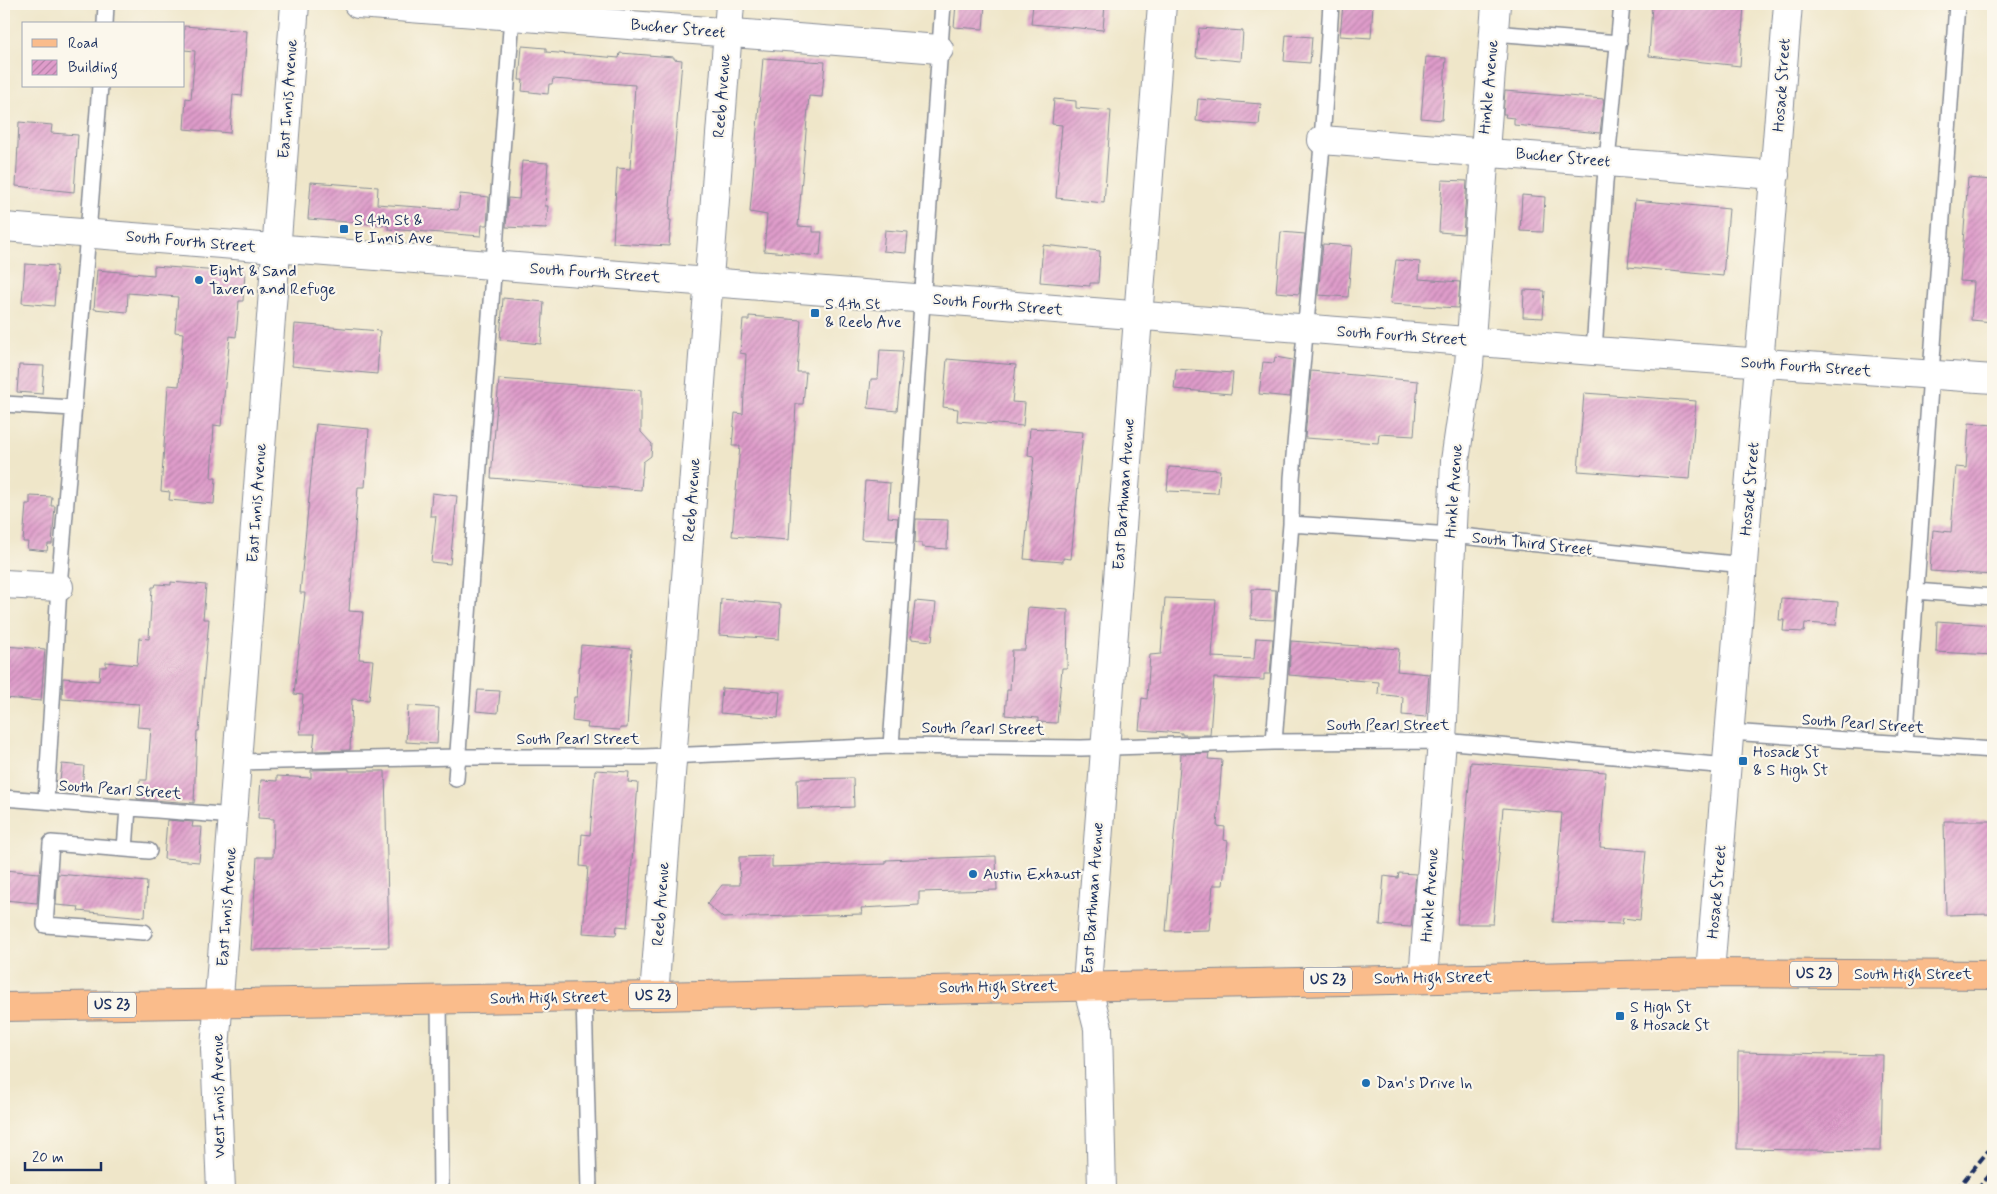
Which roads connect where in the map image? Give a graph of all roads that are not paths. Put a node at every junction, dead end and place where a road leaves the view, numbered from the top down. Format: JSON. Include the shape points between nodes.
{"nodes":[{"id":1,"x":106,"y":4,"type":"edge"},
{"id":2,"x":295,"y":4,"type":"edge"},
{"id":3,"x":358,"y":4,"type":"edge"},
{"id":4,"x":730,"y":4,"type":"edge"},
{"id":5,"x":942,"y":4,"type":"edge"},
{"id":6,"x":1162,"y":4,"type":"edge"},
{"id":7,"x":1331,"y":4,"type":"edge"},
{"id":8,"x":1496,"y":4,"type":"edge"},
{"id":9,"x":1622,"y":4,"type":"edge"},
{"id":10,"x":1788,"y":4,"type":"edge"},
{"id":11,"x":1957,"y":4,"type":"edge"},
{"id":12,"x":472,"y":8,"type":"edge"},
{"id":13,"x":512,"y":16,"type":"junction"},
{"id":14,"x":104,"y":22,"type":"edge"},
{"id":15,"x":727,"y":33,"type":"junction"},
{"id":16,"x":1494,"y":33,"type":"junction"},
{"id":17,"x":1619,"y":43,"type":"junction"},
{"id":18,"x":939,"y":49,"type":"junction"},
{"id":19,"x":100,"y":88,"type":"edge"},
{"id":20,"x":1322,"y":140,"type":"junction"},
{"id":21,"x":1484,"y":152,"type":"junction"},
{"id":22,"x":1608,"y":162,"type":"junction"},
{"id":23,"x":1775,"y":175,"type":"junction"},
{"id":24,"x":4,"y":227,"type":"edge"},
{"id":25,"x":89,"y":234,"type":"junction"},
{"id":26,"x":277,"y":250,"type":"junction"},
{"id":27,"x":494,"y":266,"type":"junction"},
{"id":28,"x":708,"y":282,"type":"junction"},
{"id":29,"x":923,"y":299,"type":"junction"},
{"id":30,"x":1137,"y":316,"type":"junction"},
{"id":31,"x":1306,"y":329,"type":"junction"},
{"id":32,"x":1470,"y":342,"type":"junction"},
{"id":33,"x":1594,"y":352,"type":"junction"},
{"id":34,"x":1760,"y":364,"type":"junction"},
{"id":35,"x":1930,"y":375,"type":"junction"},
{"id":36,"x":1993,"y":379,"type":"edge"},
{"id":37,"x":4,"y":404,"type":"edge"},
{"id":38,"x":73,"y":408,"type":"junction"},
{"id":39,"x":1291,"y":524,"type":"junction"},
{"id":40,"x":1451,"y":535,"type":"junction"},
{"id":41,"x":1744,"y":565,"type":"junction"},
{"id":42,"x":4,"y":584,"type":"edge"},
{"id":43,"x":59,"y":587,"type":"junction"},
{"id":44,"x":1916,"y":591,"type":"junction"},
{"id":45,"x":1993,"y":597,"type":"edge"},
{"id":46,"x":1730,"y":732,"type":"junction"},
{"id":47,"x":1442,"y":741,"type":"junction"},
{"id":48,"x":1274,"y":742,"type":"junction"},
{"id":49,"x":1905,"y":744,"type":"junction"},
{"id":50,"x":891,"y":746,"type":"junction"},
{"id":51,"x":1104,"y":748,"type":"junction"},
{"id":52,"x":1993,"y":750,"type":"edge"},
{"id":53,"x":672,"y":756,"type":"junction"},
{"id":54,"x":457,"y":757,"type":"junction"},
{"id":55,"x":238,"y":762,"type":"junction"},
{"id":56,"x":1728,"y":766,"type":"junction"},
{"id":57,"x":456,"y":778,"type":"dead end"},
{"id":58,"x":4,"y":798,"type":"edge"},
{"id":59,"x":46,"y":802,"type":"junction"},
{"id":60,"x":128,"y":808,"type":"junction"},
{"id":61,"x":234,"y":816,"type":"junction"},
{"id":62,"x":126,"y":849,"type":"junction"},
{"id":63,"x":149,"y":851,"type":"dead end"},
{"id":64,"x":144,"y":932,"type":"dead end"},
{"id":65,"x":1710,"y":973,"type":"junction"},
{"id":66,"x":1993,"y":975,"type":"edge"},
{"id":67,"x":1423,"y":978,"type":"junction"},
{"id":68,"x":1087,"y":985,"type":"junction"},
{"id":69,"x":654,"y":996,"type":"junction"},
{"id":70,"x":584,"y":997,"type":"junction"},
{"id":71,"x":439,"y":999,"type":"junction"},
{"id":72,"x":219,"y":1003,"type":"junction"},
{"id":73,"x":4,"y":1007,"type":"edge"},
{"id":74,"x":221,"y":1190,"type":"edge"},
{"id":75,"x":441,"y":1190,"type":"edge"},
{"id":76,"x":590,"y":1190,"type":"edge"},
{"id":77,"x":1102,"y":1190,"type":"edge"}],
"edges":[{"from":1,"to":14,"type":"lane"},
{"from":2,"to":26,"type":"street","name":"East Innis Avenue"},
{"from":3,"to":12,"type":"street","name":"Bucher Street"},
{"from":4,"to":15,"type":"street","name":"Reeb Avenue"},
{"from":5,"to":18,"type":"lane"},
{"from":6,"to":30,"type":"street","name":"East Barthman Avenue"},
{"from":7,"to":20,"type":"lane"},
{"from":8,"to":16,"type":"street","name":"Hinkle Avenue"},
{"from":9,"to":17,"type":"lane"},
{"from":10,"to":23,"type":"street","name":"Hosack Street"},
{"from":11,"to":35,"type":"lane"},
{"from":12,"to":13,"type":"street","name":"Bucher Street"},
{"from":13,"to":15,"type":"street","name":"Bucher Street"},
{"from":13,"to":27,"type":"lane"},
{"from":15,"to":18,"type":"street","name":"Bucher Street"},
{"from":15,"to":28,"type":"street","name":"Reeb Avenue"},
{"from":16,"to":17,"type":"lane"},
{"from":16,"to":21,"type":"street","name":"Hinkle Avenue"},
{"from":17,"to":22,"type":"lane"},
{"from":18,"to":29,"type":"lane"},
{"from":19,"to":25,"type":"lane"},
{"from":20,"to":21,"type":"street","name":"Bucher Street"},
{"from":20,"to":31,"type":"lane"},
{"from":21,"to":22,"type":"street","name":"Bucher Street"},
{"from":21,"to":32,"type":"street","name":"Hinkle Avenue"},
{"from":22,"to":23,"type":"street","name":"Bucher Street"},
{"from":22,"to":33,"type":"lane"},
{"from":23,"to":34,"type":"street","name":"Hosack Street"},
{"from":24,"to":25,"type":"street","name":"South Fourth Street"},
{"from":25,"to":26,"type":"street","name":"South Fourth Street"},
{"from":25,"to":38,"type":"lane"},
{"from":26,"to":27,"type":"street","name":"South Fourth Street"},
{"from":26,"to":55,"type":"street","name":"East Innis Avenue"},
{"from":27,"to":28,"type":"street","name":"South Fourth Street"},
{"from":27,"to":54,"type":"lane"},
{"from":28,"to":29,"type":"street","name":"South Fourth Street"},
{"from":28,"to":53,"type":"street","name":"Reeb Avenue"},
{"from":29,"to":30,"type":"street","name":"South Fourth Street"},
{"from":29,"to":50,"type":"lane"},
{"from":30,"to":31,"type":"street","name":"South Fourth Street"},
{"from":30,"to":51,"type":"street","name":"East Barthman Avenue"},
{"from":31,"to":32,"type":"street","name":"South Fourth Street"},
{"from":31,"to":39,"type":"lane","via":[[1292,478]]},
{"from":32,"to":33,"type":"street","name":"South Fourth Street"},
{"from":32,"to":40,"type":"street","name":"Hinkle Avenue","via":[[1455,461]]},
{"from":33,"to":34,"type":"street","name":"South Fourth Street"},
{"from":34,"to":35,"type":"street","name":"South Fourth Street"},
{"from":34,"to":41,"type":"street","name":"Hosack Street"},
{"from":35,"to":36,"type":"street","name":"South Fourth Street"},
{"from":35,"to":44,"type":"lane"},
{"from":37,"to":38,"type":"lane"},
{"from":38,"to":43,"type":"lane"},
{"from":39,"to":40,"type":"lane","name":"South Third Street"},
{"from":39,"to":48,"type":"lane"},
{"from":40,"to":41,"type":"lane","name":"South Third Street"},
{"from":40,"to":47,"type":"street","name":"Hinkle Avenue"},
{"from":41,"to":46,"type":"street","name":"Hosack Street"},
{"from":42,"to":43,"type":"street"},
{"from":43,"to":59,"type":"lane"},
{"from":44,"to":45,"type":"lane"},
{"from":44,"to":49,"type":"lane"},
{"from":46,"to":49,"type":"lane","name":"South Pearl Street"},
{"from":46,"to":56,"type":"street","name":"Hosack Street"},
{"from":47,"to":48,"type":"lane","name":"South Pearl Street"},
{"from":47,"to":56,"type":"lane","name":"South Pearl Street"},
{"from":47,"to":67,"type":"street","name":"Hinkle Avenue"},
{"from":48,"to":51,"type":"lane","name":"South Pearl Street"},
{"from":49,"to":52,"type":"lane","name":"South Pearl Street"},
{"from":50,"to":51,"type":"lane","name":"South Pearl Street"},
{"from":50,"to":53,"type":"lane","name":"South Pearl Street"},
{"from":51,"to":68,"type":"street","name":"East Barthman Avenue"},
{"from":53,"to":54,"type":"lane","name":"South Pearl Street"},
{"from":53,"to":69,"type":"street","name":"Reeb Avenue"},
{"from":54,"to":55,"type":"lane","name":"South Pearl Street"},
{"from":54,"to":57,"type":"lane"},
{"from":55,"to":61,"type":"street","name":"East Innis Avenue"},
{"from":56,"to":65,"type":"street","name":"Hosack Street"},
{"from":58,"to":59,"type":"lane","name":"South Pearl Street"},
{"from":59,"to":60,"type":"lane","name":"South Pearl Street"},
{"from":60,"to":61,"type":"lane","name":"South Pearl Street"},
{"from":60,"to":62,"type":"lane"},
{"from":61,"to":72,"type":"street","name":"East Innis Avenue"},
{"from":62,"to":63,"type":"lane"},
{"from":62,"to":64,"type":"lane","via":[[51,843],[45,925]]},
{"from":65,"to":66,"type":"main road","name":"South High Street","number":"US 23"},
{"from":65,"to":67,"type":"main road","name":"South High Street","number":"US 23"},
{"from":67,"to":68,"type":"main road","name":"South High Street","number":"US 23"},
{"from":68,"to":69,"type":"main road","name":"South High Street","number":"US 23"},
{"from":68,"to":77,"type":"street","name":"East Barthman Avenue","via":[[1098,1028]]},
{"from":69,"to":70,"type":"main road","name":"South High Street","number":"US 23"},
{"from":70,"to":71,"type":"main road","name":"South High Street","number":"US 23"},
{"from":70,"to":76,"type":"lane"},
{"from":71,"to":72,"type":"main road","name":"South High Street","number":"US 23"},
{"from":71,"to":75,"type":"lane"},
{"from":72,"to":73,"type":"main road","name":"South High Street","number":"US 23"},
{"from":72,"to":74,"type":"street","name":"West Innis Avenue","via":[[216,1049]]}]}
